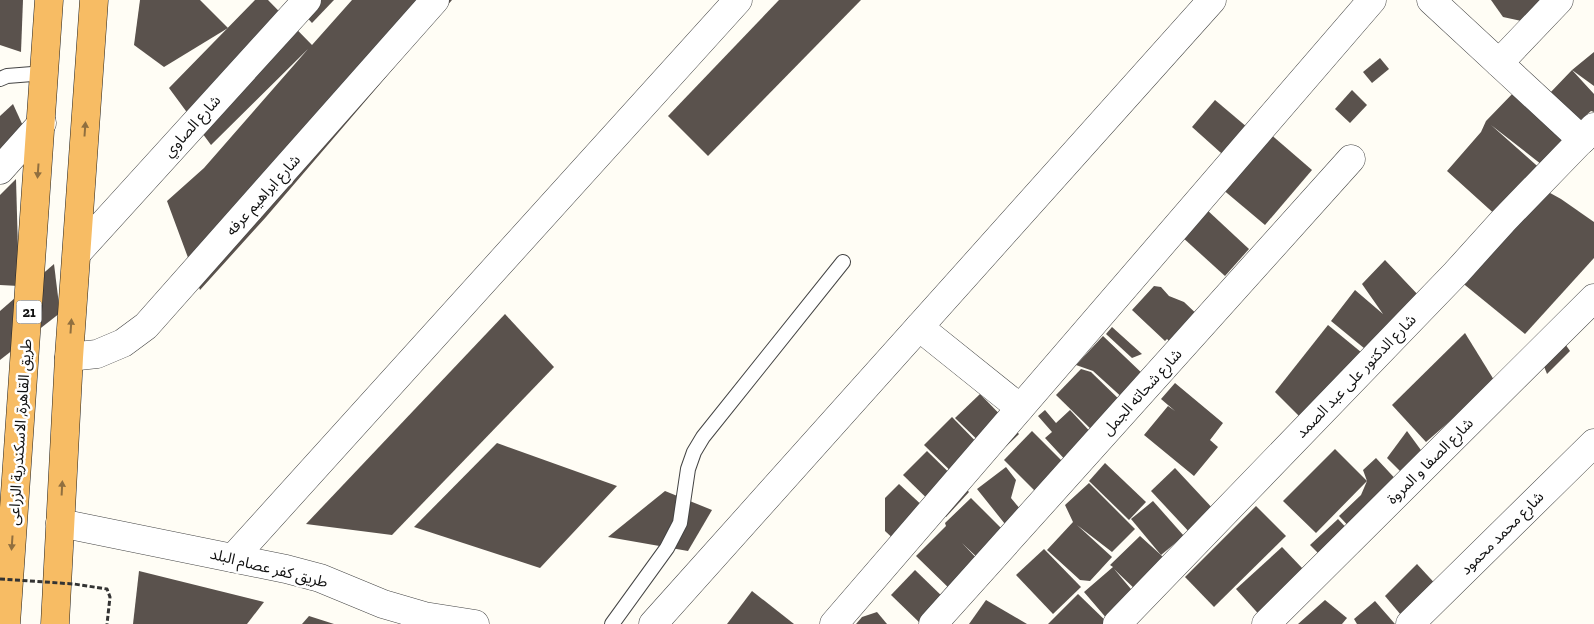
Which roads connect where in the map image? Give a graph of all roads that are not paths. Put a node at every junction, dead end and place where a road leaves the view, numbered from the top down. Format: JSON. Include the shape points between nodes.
{"nodes":[{"id":1,"x":49,"y":0,"type":"edge"},
{"id":2,"x":94,"y":0,"type":"edge"},
{"id":3,"x":307,"y":0,"type":"edge"},
{"id":4,"x":435,"y":0,"type":"edge"},
{"id":5,"x":738,"y":0,"type":"edge"},
{"id":6,"x":1212,"y":0,"type":"edge"},
{"id":7,"x":1372,"y":0,"type":"edge"},
{"id":8,"x":1430,"y":0,"type":"edge"},
{"id":9,"x":1559,"y":0,"type":"edge"},
{"id":10,"x":1499,"y":63,"type":"junction"},
{"id":11,"x":45,"y":73,"type":"junction"},
{"id":12,"x":0,"y":79,"type":"edge"},
{"id":13,"x":42,"y":123,"type":"junction"},
{"id":14,"x":1588,"y":133,"type":"edge"},
{"id":15,"x":1352,"y":160,"type":"dead end"},
{"id":16,"x":0,"y":170,"type":"edge"},
{"id":17,"x":77,"y":253,"type":"junction"},
{"id":18,"x":844,"y":262,"type":"dead end"},
{"id":19,"x":1594,"y":298,"type":"edge"},
{"id":20,"x":919,"y":327,"type":"junction"},
{"id":21,"x":69,"y":357,"type":"junction"},
{"id":22,"x":1020,"y":408,"type":"junction"},
{"id":23,"x":1594,"y":443,"type":"edge"},
{"id":24,"x":8,"y":507,"type":"edge"},
{"id":25,"x":60,"y":523,"type":"junction"},
{"id":26,"x":233,"y":558,"type":"junction"},
{"id":27,"x":6,"y":624,"type":"edge"},
{"id":28,"x":54,"y":624,"type":"edge"},
{"id":29,"x":475,"y":624,"type":"edge"},
{"id":30,"x":612,"y":624,"type":"edge"},
{"id":31,"x":653,"y":624,"type":"edge"},
{"id":32,"x":834,"y":624,"type":"edge"},
{"id":33,"x":933,"y":624,"type":"edge"},
{"id":34,"x":1117,"y":624,"type":"edge"},
{"id":35,"x":1266,"y":624,"type":"edge"},
{"id":36,"x":1410,"y":624,"type":"edge"}],
"edges":[{"from":1,"to":11,"type":"highway","name":"طريق القاهرة, الاسكندرية الزراعى","number":"21"},
{"from":17,"to":2,"type":"highway","one_way":true},
{"from":3,"to":17,"type":"street","name":"شارع الصاوي"},
{"from":4,"to":21,"type":"street","name":"شارع ابراهيم عرفه","via":[[146,326],[115,347],[97,354]]},
{"from":5,"to":26,"type":"street"},
{"from":6,"to":20,"type":"street"},
{"from":7,"to":22,"type":"street"},
{"from":8,"to":10,"type":"street"},
{"from":9,"to":10,"type":"street"},
{"from":10,"to":14,"type":"street"},
{"from":11,"to":12,"type":"lane"},
{"from":11,"to":13,"type":"highway","name":"طريق القاهرة, الاسكندرية الزراعى","number":"21"},
{"from":13,"to":16,"type":"street"},
{"from":13,"to":24,"type":"highway","name":"طريق القاهرة, الاسكندرية الزراعى","number":"21","one_way":true},
{"from":14,"to":34,"type":"street","name":"شارع الدكتور على عبد الصمد"},
{"from":15,"to":33,"type":"street","name":"شارع شحاته الجمل"},
{"from":21,"to":17,"type":"highway","one_way":true},
{"from":18,"to":30,"type":"lane","via":[[694,452],[688,469],[683,511],[674,536]]},
{"from":19,"to":35,"type":"street","name":"شارع الصفا و المروة"},
{"from":20,"to":22,"type":"street"},
{"from":20,"to":31,"type":"street"},
{"from":25,"to":21,"type":"highway","one_way":true},
{"from":22,"to":32,"type":"street"},
{"from":23,"to":36,"type":"street","name":"شارع محمد محمود"},
{"from":24,"to":27,"type":"highway","name":"طريق القاهرة, الاسكندرية الزراعى","number":"21","one_way":true},
{"from":25,"to":26,"type":"street","name":"طريق كفر عصام البلد"},
{"from":25,"to":28,"type":"highway"},
{"from":26,"to":29,"type":"street","name":"طريق كفر عصام البلد","via":[[320,578],[383,604],[424,616]]}]}
